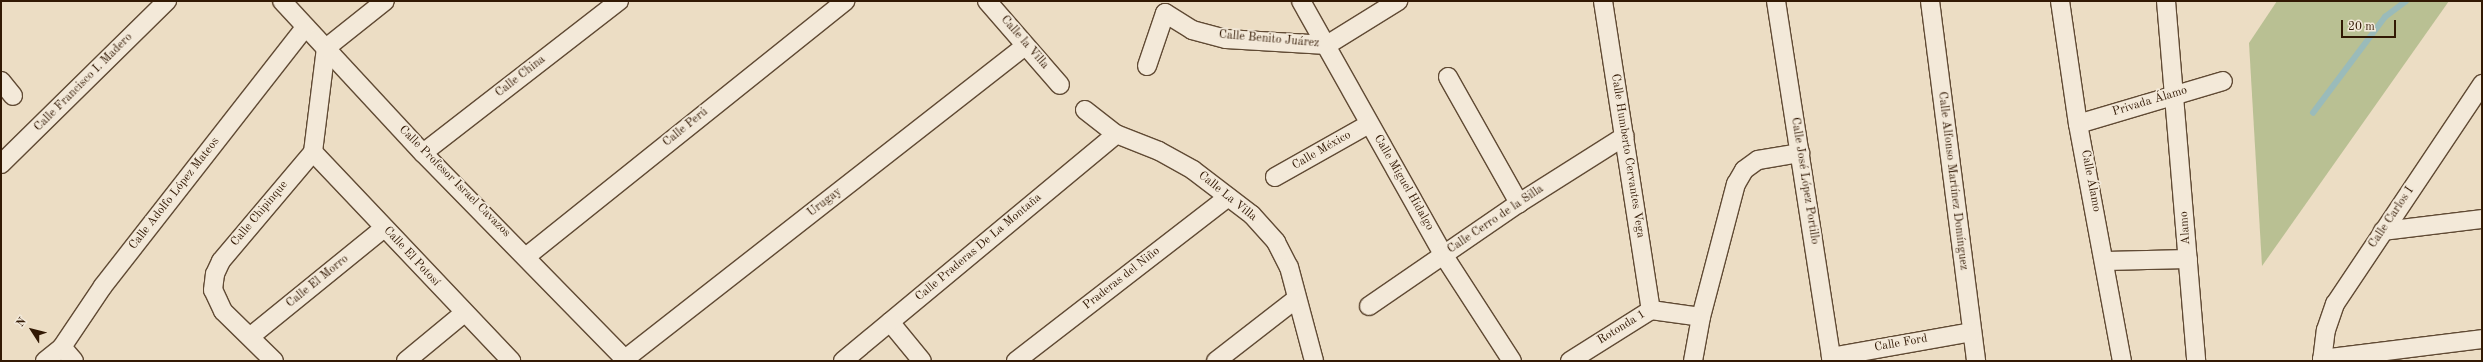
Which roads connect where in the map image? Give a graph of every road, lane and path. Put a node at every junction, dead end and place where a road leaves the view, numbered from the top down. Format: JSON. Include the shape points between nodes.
{"nodes":[{"id":1,"x":167,"y":1,"type":"edge"},
{"id":2,"x":282,"y":1,"type":"edge"},
{"id":3,"x":385,"y":1,"type":"edge"},
{"id":4,"x":619,"y":1,"type":"edge"},
{"id":5,"x":846,"y":1,"type":"edge"},
{"id":6,"x":987,"y":1,"type":"edge"},
{"id":7,"x":1301,"y":1,"type":"edge"},
{"id":8,"x":1398,"y":1,"type":"edge"},
{"id":9,"x":1604,"y":1,"type":"edge"},
{"id":10,"x":1776,"y":1,"type":"edge"},
{"id":11,"x":1930,"y":1,"type":"edge"},
{"id":12,"x":2060,"y":1,"type":"edge"},
{"id":13,"x":2166,"y":1,"type":"edge"},
{"id":14,"x":1161,"y":7,"type":"edge"},
{"id":15,"x":305,"y":27,"type":"junction"},
{"id":16,"x":1327,"y":45,"type":"junction"},
{"id":17,"x":1025,"y":46,"type":"junction"},
{"id":18,"x":326,"y":48,"type":"junction"},
{"id":19,"x":1148,"y":66,"type":"dead end"},
{"id":20,"x":1448,"y":77,"type":"dead end"},
{"id":21,"x":2223,"y":81,"type":"dead end"},
{"id":22,"x":1,"y":82,"type":"edge"},
{"id":23,"x":2482,"y":84,"type":"edge"},
{"id":24,"x":1060,"y":85,"type":"dead end"},
{"id":25,"x":2176,"y":94,"type":"junction"},
{"id":26,"x":13,"y":96,"type":"dead end"},
{"id":27,"x":1085,"y":110,"type":"dead end"},
{"id":28,"x":1369,"y":124,"type":"junction"},
{"id":29,"x":2078,"y":124,"type":"junction"},
{"id":30,"x":1116,"y":134,"type":"junction"},
{"id":31,"x":1625,"y":136,"type":"junction"},
{"id":32,"x":313,"y":152,"type":"junction"},
{"id":33,"x":423,"y":153,"type":"junction"},
{"id":34,"x":1800,"y":153,"type":"junction"},
{"id":35,"x":1,"y":164,"type":"edge"},
{"id":36,"x":1275,"y":177,"type":"dead end"},
{"id":37,"x":1228,"y":197,"type":"junction"},
{"id":38,"x":1519,"y":203,"type":"junction"},
{"id":39,"x":2482,"y":219,"type":"edge"},
{"id":40,"x":384,"y":228,"type":"junction"},
{"id":41,"x":2383,"y":231,"type":"junction"},
{"id":42,"x":527,"y":256,"type":"junction"},
{"id":43,"x":1444,"y":256,"type":"junction"},
{"id":44,"x":2188,"y":259,"type":"junction"},
{"id":45,"x":2106,"y":261,"type":"junction"},
{"id":46,"x":1296,"y":299,"type":"junction"},
{"id":47,"x":1369,"y":306,"type":"dead end"},
{"id":48,"x":1651,"y":310,"type":"junction"},
{"id":49,"x":464,"y":313,"type":"junction"},
{"id":50,"x":1701,"y":317,"type":"junction"},
{"id":51,"x":890,"y":322,"type":"junction"},
{"id":52,"x":1971,"y":332,"type":"junction"},
{"id":53,"x":251,"y":336,"type":"junction"},
{"id":54,"x":2482,"y":339,"type":"edge"},
{"id":55,"x":62,"y":347,"type":"junction"},
{"id":56,"x":1831,"y":359,"type":"edge"},
{"id":57,"x":626,"y":360,"type":"edge"},
{"id":58,"x":2322,"y":360,"type":"edge"},
{"id":59,"x":45,"y":361,"type":"edge"},
{"id":60,"x":74,"y":361,"type":"edge"},
{"id":61,"x":274,"y":361,"type":"edge"},
{"id":62,"x":406,"y":361,"type":"edge"},
{"id":63,"x":511,"y":361,"type":"edge"},
{"id":64,"x":843,"y":361,"type":"edge"},
{"id":65,"x":922,"y":361,"type":"edge"},
{"id":66,"x":1016,"y":361,"type":"edge"},
{"id":67,"x":1216,"y":361,"type":"edge"},
{"id":68,"x":1314,"y":361,"type":"edge"},
{"id":69,"x":1512,"y":361,"type":"edge"},
{"id":70,"x":1570,"y":361,"type":"edge"},
{"id":71,"x":1694,"y":361,"type":"edge"},
{"id":72,"x":1976,"y":361,"type":"edge"},
{"id":73,"x":2122,"y":361,"type":"edge"},
{"id":74,"x":2196,"y":361,"type":"edge"}],
"edges":[{"from":1,"to":35,"type":"street","name":"Calle Francisco I. Madero"},
{"from":2,"to":15,"type":"street","name":"Calle Profesor Israel Cavazos"},
{"from":3,"to":18,"type":"street"},
{"from":4,"to":33,"type":"street","name":"Calle China"},
{"from":5,"to":42,"type":"street","name":"Calle Perú"},
{"from":6,"to":17,"type":"street","name":"Calle la Villa"},
{"from":7,"to":16,"type":"street","name":"Calle Miguel Hidalgo"},
{"from":8,"to":16,"type":"street","name":"Calle Benito Juárez"},
{"from":9,"to":31,"type":"street","name":"Calle Humberto Cervantes Vega"},
{"from":10,"to":34,"type":"street","name":"Calle José López Portillo"},
{"from":11,"to":52,"type":"street","name":"Calle Alfonso Martínez Domínguez"},
{"from":12,"to":29,"type":"street","name":"Calle Álamo"},
{"from":13,"to":25,"type":"street","name":"Alamo"},
{"from":14,"to":16,"type":"street","name":"Calle Benito Juárez","via":[[1192,30],[1226,39]]},
{"from":14,"to":19,"type":"street","name":"Calle Benito Juárez"},
{"from":15,"to":18,"type":"street","name":"Calle Profesor Israel Cavazos"},
{"from":15,"to":55,"type":"street","name":"Calle Adolfo López Mateos","via":[[104,286]]},
{"from":16,"to":28,"type":"street","name":"Calle Miguel Hidalgo"},
{"from":17,"to":24,"type":"street","name":"Calle la Villa"},
{"from":17,"to":57,"type":"street","name":"Urugay"},
{"from":18,"to":32,"type":"street"},
{"from":18,"to":33,"type":"street","name":"Calle Profesor Israel Cavazos"},
{"from":20,"to":38,"type":"street"},
{"from":21,"to":25,"type":"street","name":"Privada Álamo"},
{"from":22,"to":26,"type":"street"},
{"from":23,"to":41,"type":"street","name":"Calle Carlos I"},
{"from":25,"to":29,"type":"street","name":"Privada Álamo"},
{"from":25,"to":44,"type":"street","name":"Alamo"},
{"from":27,"to":30,"type":"street","name":"Calle La Villa"},
{"from":28,"to":36,"type":"street","name":"Calle México"},
{"from":28,"to":43,"type":"street","name":"Calle Miguel Hidalgo"},
{"from":29,"to":45,"type":"street","name":"Calle Álamo"},
{"from":30,"to":37,"type":"street","name":"Calle La Villa","via":[[1159,151],[1193,170]]},
{"from":30,"to":51,"type":"street","name":"Calle Praderas De La Montaña"},
{"from":31,"to":38,"type":"street","name":"Calle Cerro de la Silla"},
{"from":31,"to":48,"type":"street","name":"Calle Humberto Cervantes Vega"},
{"from":32,"to":40,"type":"street","name":"Calle El Potosí"},
{"from":32,"to":53,"type":"street","name":"Calle Chipinque","via":[[221,261],[215,274],[213,290],[217,302]]},
{"from":33,"to":42,"type":"street","name":"Calle Profesor Israel Cavazos"},
{"from":34,"to":50,"type":"street","via":[[1758,160],[1744,170],[1736,184]]},
{"from":34,"to":56,"type":"street","name":"Calle José López Portillo"},
{"from":37,"to":46,"type":"street","name":"Calle La Villa","via":[[1252,215],[1276,242],[1289,267]]},
{"from":37,"to":66,"type":"street","name":"Praderas del Niño"},
{"from":38,"to":43,"type":"street","name":"Calle Cerro de la Silla"},
{"from":39,"to":41,"type":"street"},
{"from":40,"to":49,"type":"street","name":"Calle El Potosí"},
{"from":40,"to":53,"type":"street","name":"Calle El Morro"},
{"from":41,"to":58,"type":"street","name":"Calle Carlos I","via":[[2336,304],[2326,330]]},
{"from":42,"to":57,"type":"street","name":"Calle Profesor Israel Cavazos"},
{"from":43,"to":47,"type":"street","name":"Calle Cerro de la Silla"},
{"from":43,"to":69,"type":"street","name":"Calle Miguel Hidalgo"},
{"from":44,"to":45,"type":"street"},
{"from":44,"to":74,"type":"street","name":"Alamo"},
{"from":45,"to":73,"type":"street","name":"Calle Álamo"},
{"from":46,"to":67,"type":"street"},
{"from":46,"to":68,"type":"street","name":"Calle La Villa"},
{"from":48,"to":50,"type":"street","name":"Rotonda 1"},
{"from":48,"to":70,"type":"street","name":"Rotonda 1"},
{"from":49,"to":62,"type":"street"},
{"from":49,"to":63,"type":"street","name":"Calle El Potosí"},
{"from":50,"to":71,"type":"street"},
{"from":51,"to":64,"type":"street","name":"Calle Praderas De La Montaña"},
{"from":51,"to":65,"type":"street"},
{"from":52,"to":56,"type":"street","name":"Calle Ford"},
{"from":52,"to":72,"type":"street","name":"Calle Alfonso Martínez Domínguez"},
{"from":53,"to":61,"type":"street","name":"Calle Chipinque"},
{"from":54,"to":58,"type":"street"},
{"from":55,"to":59,"type":"street","name":"Calle Adolfo López Mateos"},
{"from":55,"to":60,"type":"street"}]}
